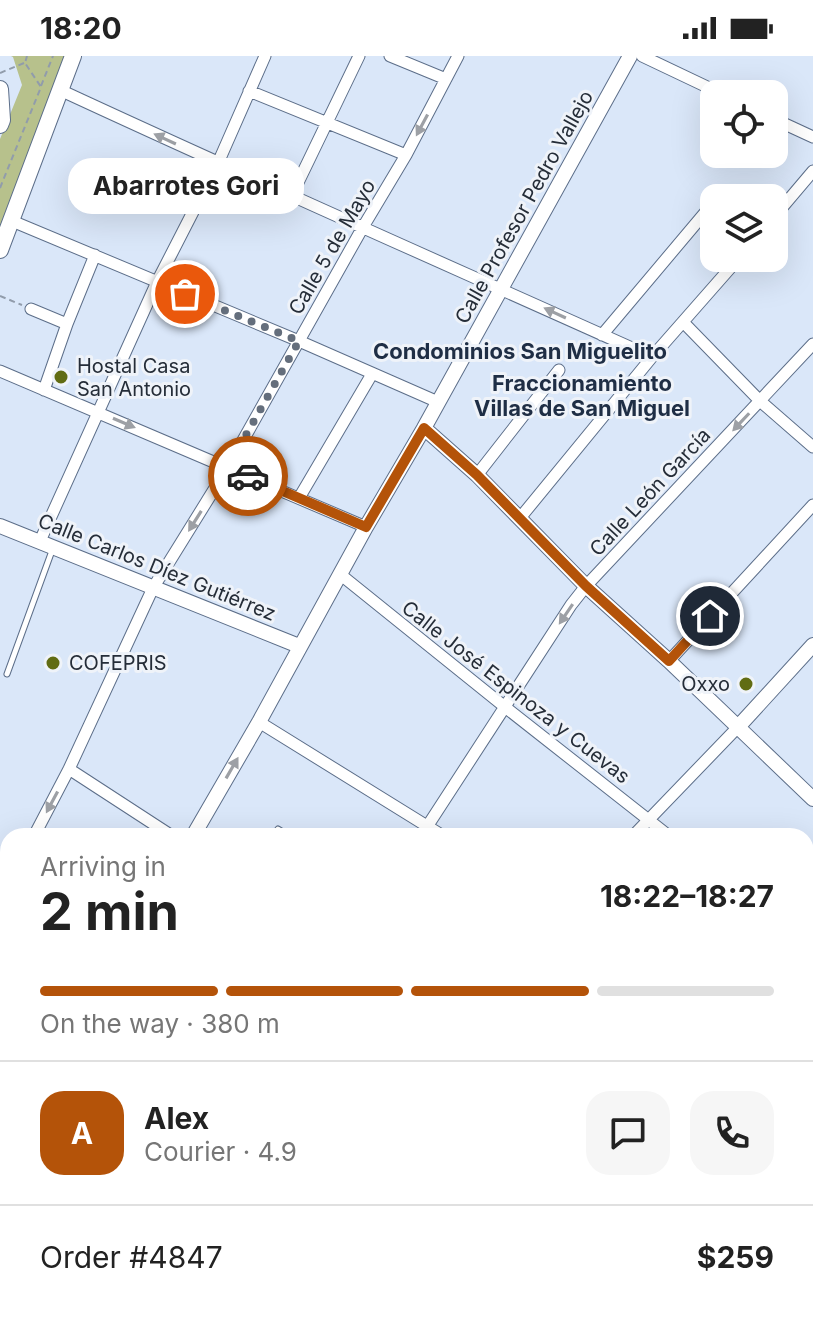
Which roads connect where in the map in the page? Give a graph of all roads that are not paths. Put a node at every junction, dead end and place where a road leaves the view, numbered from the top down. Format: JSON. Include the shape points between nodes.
{"nodes":[{"id":1,"x":73,"y":56,"type":"edge"},
{"id":2,"x":265,"y":56,"type":"edge"},
{"id":3,"x":359,"y":56,"type":"edge"},
{"id":4,"x":390,"y":56,"type":"edge"},
{"id":5,"x":458,"y":56,"type":"edge"},
{"id":6,"x":630,"y":56,"type":"edge"},
{"id":7,"x":642,"y":56,"type":"edge"},
{"id":8,"x":446,"y":79,"type":"junction"},
{"id":9,"x":700,"y":84,"type":"edge"},
{"id":10,"x":0,"y":89,"type":"edge"},
{"id":11,"x":60,"y":90,"type":"junction"},
{"id":12,"x":249,"y":91,"type":"junction"},
{"id":13,"x":328,"y":123,"type":"junction"},
{"id":14,"x":0,"y":125,"type":"edge"},
{"id":15,"x":788,"y":125,"type":"edge"},
{"id":16,"x":813,"y":137,"type":"edge"},
{"id":17,"x":406,"y":155,"type":"junction"},
{"id":18,"x":218,"y":163,"type":"junction"},
{"id":19,"x":813,"y":171,"type":"edge"},
{"id":20,"x":292,"y":195,"type":"junction"},
{"id":21,"x":788,"y":200,"type":"edge"},
{"id":22,"x":700,"y":219,"type":"edge"},
{"id":23,"x":12,"y":221,"type":"junction"},
{"id":24,"x":363,"y":227,"type":"junction"},
{"id":25,"x":0,"y":250,"type":"edge"},
{"id":26,"x":95,"y":255,"type":"junction"},
{"id":27,"x":727,"y":272,"type":"edge"},
{"id":28,"x":157,"y":282,"type":"junction"},
{"id":29,"x":501,"y":289,"type":"junction"},
{"id":30,"x":31,"y":309,"type":"road end"},
{"id":31,"x":684,"y":323,"type":"junction"},
{"id":32,"x":67,"y":324,"type":"junction"},
{"id":33,"x":602,"y":335,"type":"junction"},
{"id":34,"x":299,"y":341,"type":"junction"},
{"id":35,"x":813,"y":344,"type":"edge"},
{"id":36,"x":652,"y":357,"type":"junction"},
{"id":37,"x":559,"y":370,"type":"dead end"},
{"id":38,"x":0,"y":371,"type":"edge"},
{"id":39,"x":372,"y":374,"type":"junction"},
{"id":40,"x":44,"y":390,"type":"junction"},
{"id":41,"x":760,"y":401,"type":"junction"},
{"id":42,"x":438,"y":402,"type":"junction"},
{"id":43,"x":99,"y":413,"type":"junction"},
{"id":44,"x":424,"y":428,"type":"junction"},
{"id":45,"x":813,"y":447,"type":"edge"},
{"id":46,"x":228,"y":467,"type":"junction"},
{"id":47,"x":477,"y":475,"type":"junction"},
{"id":48,"x":299,"y":498,"type":"junction"},
{"id":49,"x":813,"y":505,"type":"edge"},
{"id":50,"x":520,"y":518,"type":"junction"},
{"id":51,"x":0,"y":526,"type":"edge"},
{"id":52,"x":366,"y":527,"type":"junction"},
{"id":53,"x":46,"y":544,"type":"junction"},
{"id":54,"x":341,"y":575,"type":"junction"},
{"id":55,"x":586,"y":586,"type":"junction"},
{"id":56,"x":153,"y":588,"type":"junction"},
{"id":57,"x":813,"y":645,"type":"edge"},
{"id":58,"x":299,"y":646,"type":"junction"},
{"id":59,"x":669,"y":661,"type":"junction"},
{"id":60,"x":7,"y":674,"type":"dead end"},
{"id":61,"x":505,"y":707,"type":"junction"},
{"id":62,"x":259,"y":722,"type":"junction"},
{"id":63,"x":738,"y":727,"type":"junction"},
{"id":64,"x":69,"y":769,"type":"junction"},
{"id":65,"x":813,"y":799,"type":"edge"},
{"id":66,"x":649,"y":820,"type":"junction"},
{"id":67,"x":38,"y":828,"type":"edge"},
{"id":68,"x":160,"y":828,"type":"edge"},
{"id":69,"x":198,"y":828,"type":"edge"},
{"id":70,"x":419,"y":828,"type":"edge"},
{"id":71,"x":426,"y":828,"type":"edge"},
{"id":72,"x":641,"y":828,"type":"edge"},
{"id":73,"x":659,"y":828,"type":"edge"}],
"edges":[{"from":1,"to":11,"type":"main road"},
{"from":2,"to":12,"type":"street"},
{"from":3,"to":13,"type":"street"},
{"from":4,"to":8,"type":"street"},
{"from":5,"to":8,"type":"street","name":"Calle 5 de Mayo"},
{"from":6,"to":29,"type":"street","name":"Calle Profesor Pedro Vallejo"},
{"from":7,"to":9,"type":"street"},
{"from":8,"to":17,"type":"street","name":"Calle 5 de Mayo","one_way":true},
{"from":10,"to":14,"type":"main road"},
{"from":18,"to":11,"type":"street","one_way":true},
{"from":11,"to":23,"type":"main road"},
{"from":12,"to":13,"type":"street"},
{"from":12,"to":18,"type":"street"},
{"from":13,"to":17,"type":"street"},
{"from":13,"to":20,"type":"street"},
{"from":15,"to":16,"type":"street"},
{"from":17,"to":24,"type":"street","name":"Calle 5 de Mayo"},
{"from":18,"to":20,"type":"street"},
{"from":18,"to":28,"type":"street"},
{"from":19,"to":21,"type":"street"},
{"from":20,"to":24,"type":"street"},
{"from":22,"to":33,"type":"street"},
{"from":23,"to":25,"type":"main road"},
{"from":23,"to":26,"type":"street"},
{"from":24,"to":29,"type":"street"},
{"from":24,"to":34,"type":"street","name":"Calle 5 de Mayo"},
{"from":26,"to":28,"type":"street"},
{"from":26,"to":32,"type":"street"},
{"from":27,"to":31,"type":"street"},
{"from":28,"to":34,"type":"street"},
{"from":28,"to":43,"type":"street"},
{"from":33,"to":29,"type":"street","one_way":true},
{"from":29,"to":42,"type":"street","name":"Calle Profesor Pedro Vallejo"},
{"from":30,"to":32,"type":"street"},
{"from":31,"to":36,"type":"street"},
{"from":31,"to":41,"type":"street"},
{"from":32,"to":40,"type":"street"},
{"from":33,"to":36,"type":"street"},
{"from":34,"to":39,"type":"street"},
{"from":34,"to":46,"type":"street","name":"Calle 5 de Mayo"},
{"from":35,"to":41,"type":"street","name":"Calle León García"},
{"from":36,"to":50,"type":"street"},
{"from":37,"to":47,"type":"street"},
{"from":38,"to":40,"type":"street"},
{"from":39,"to":42,"type":"street"},
{"from":39,"to":48,"type":"street"},
{"from":40,"to":43,"type":"street"},
{"from":41,"to":45,"type":"street"},
{"from":41,"to":55,"type":"street","name":"Calle León García","one_way":true},
{"from":42,"to":44,"type":"street","name":"Calle Profesor Pedro Vallejo"},
{"from":43,"to":46,"type":"street","one_way":true},
{"from":43,"to":53,"type":"street"},
{"from":44,"to":47,"type":"street"},
{"from":44,"to":52,"type":"street","name":"Calle Profesor Pedro Vallejo"},
{"from":46,"to":48,"type":"street"},
{"from":46,"to":56,"type":"street","name":"Calle 5 de Mayo","one_way":true},
{"from":47,"to":50,"type":"street"},
{"from":48,"to":52,"type":"street"},
{"from":49,"to":59,"type":"street"},
{"from":50,"to":55,"type":"street"},
{"from":51,"to":53,"type":"street","name":"Calle Carlos Díez Gutiérrez"},
{"from":52,"to":54,"type":"street","name":"Calle Profesor Pedro Vallejo"},
{"from":53,"to":56,"type":"street","name":"Calle Carlos Díez Gutiérrez"},
{"from":53,"to":60,"type":"lane"},
{"from":54,"to":58,"type":"street","name":"Calle Profesor Pedro Vallejo"},
{"from":54,"to":61,"type":"street","name":"Calle José Espinoza y Cuevas"},
{"from":55,"to":59,"type":"street"},
{"from":55,"to":61,"type":"street","name":"Calle León García","one_way":true},
{"from":56,"to":58,"type":"street","name":"Calle Carlos Díez Gutiérrez"},
{"from":56,"to":64,"type":"street","name":"Calle 5 de Mayo"},
{"from":57,"to":63,"type":"street"},
{"from":58,"to":62,"type":"street","name":"Calle Profesor Pedro Vallejo"},
{"from":59,"to":63,"type":"street"},
{"from":61,"to":66,"type":"street","name":"Calle José Espinoza y Cuevas"},
{"from":61,"to":71,"type":"street","name":"Calle León García"},
{"from":69,"to":62,"type":"street","name":"Calle Profesor Pedro Vallejo","one_way":true},
{"from":62,"to":70,"type":"street"},
{"from":63,"to":65,"type":"street"},
{"from":63,"to":66,"type":"street"},
{"from":64,"to":67,"type":"street","name":"Calle 5 de Mayo","one_way":true},
{"from":64,"to":68,"type":"street"},
{"from":66,"to":72,"type":"street"},
{"from":66,"to":73,"type":"street","name":"Calle José Espinoza y Cuevas"}]}
